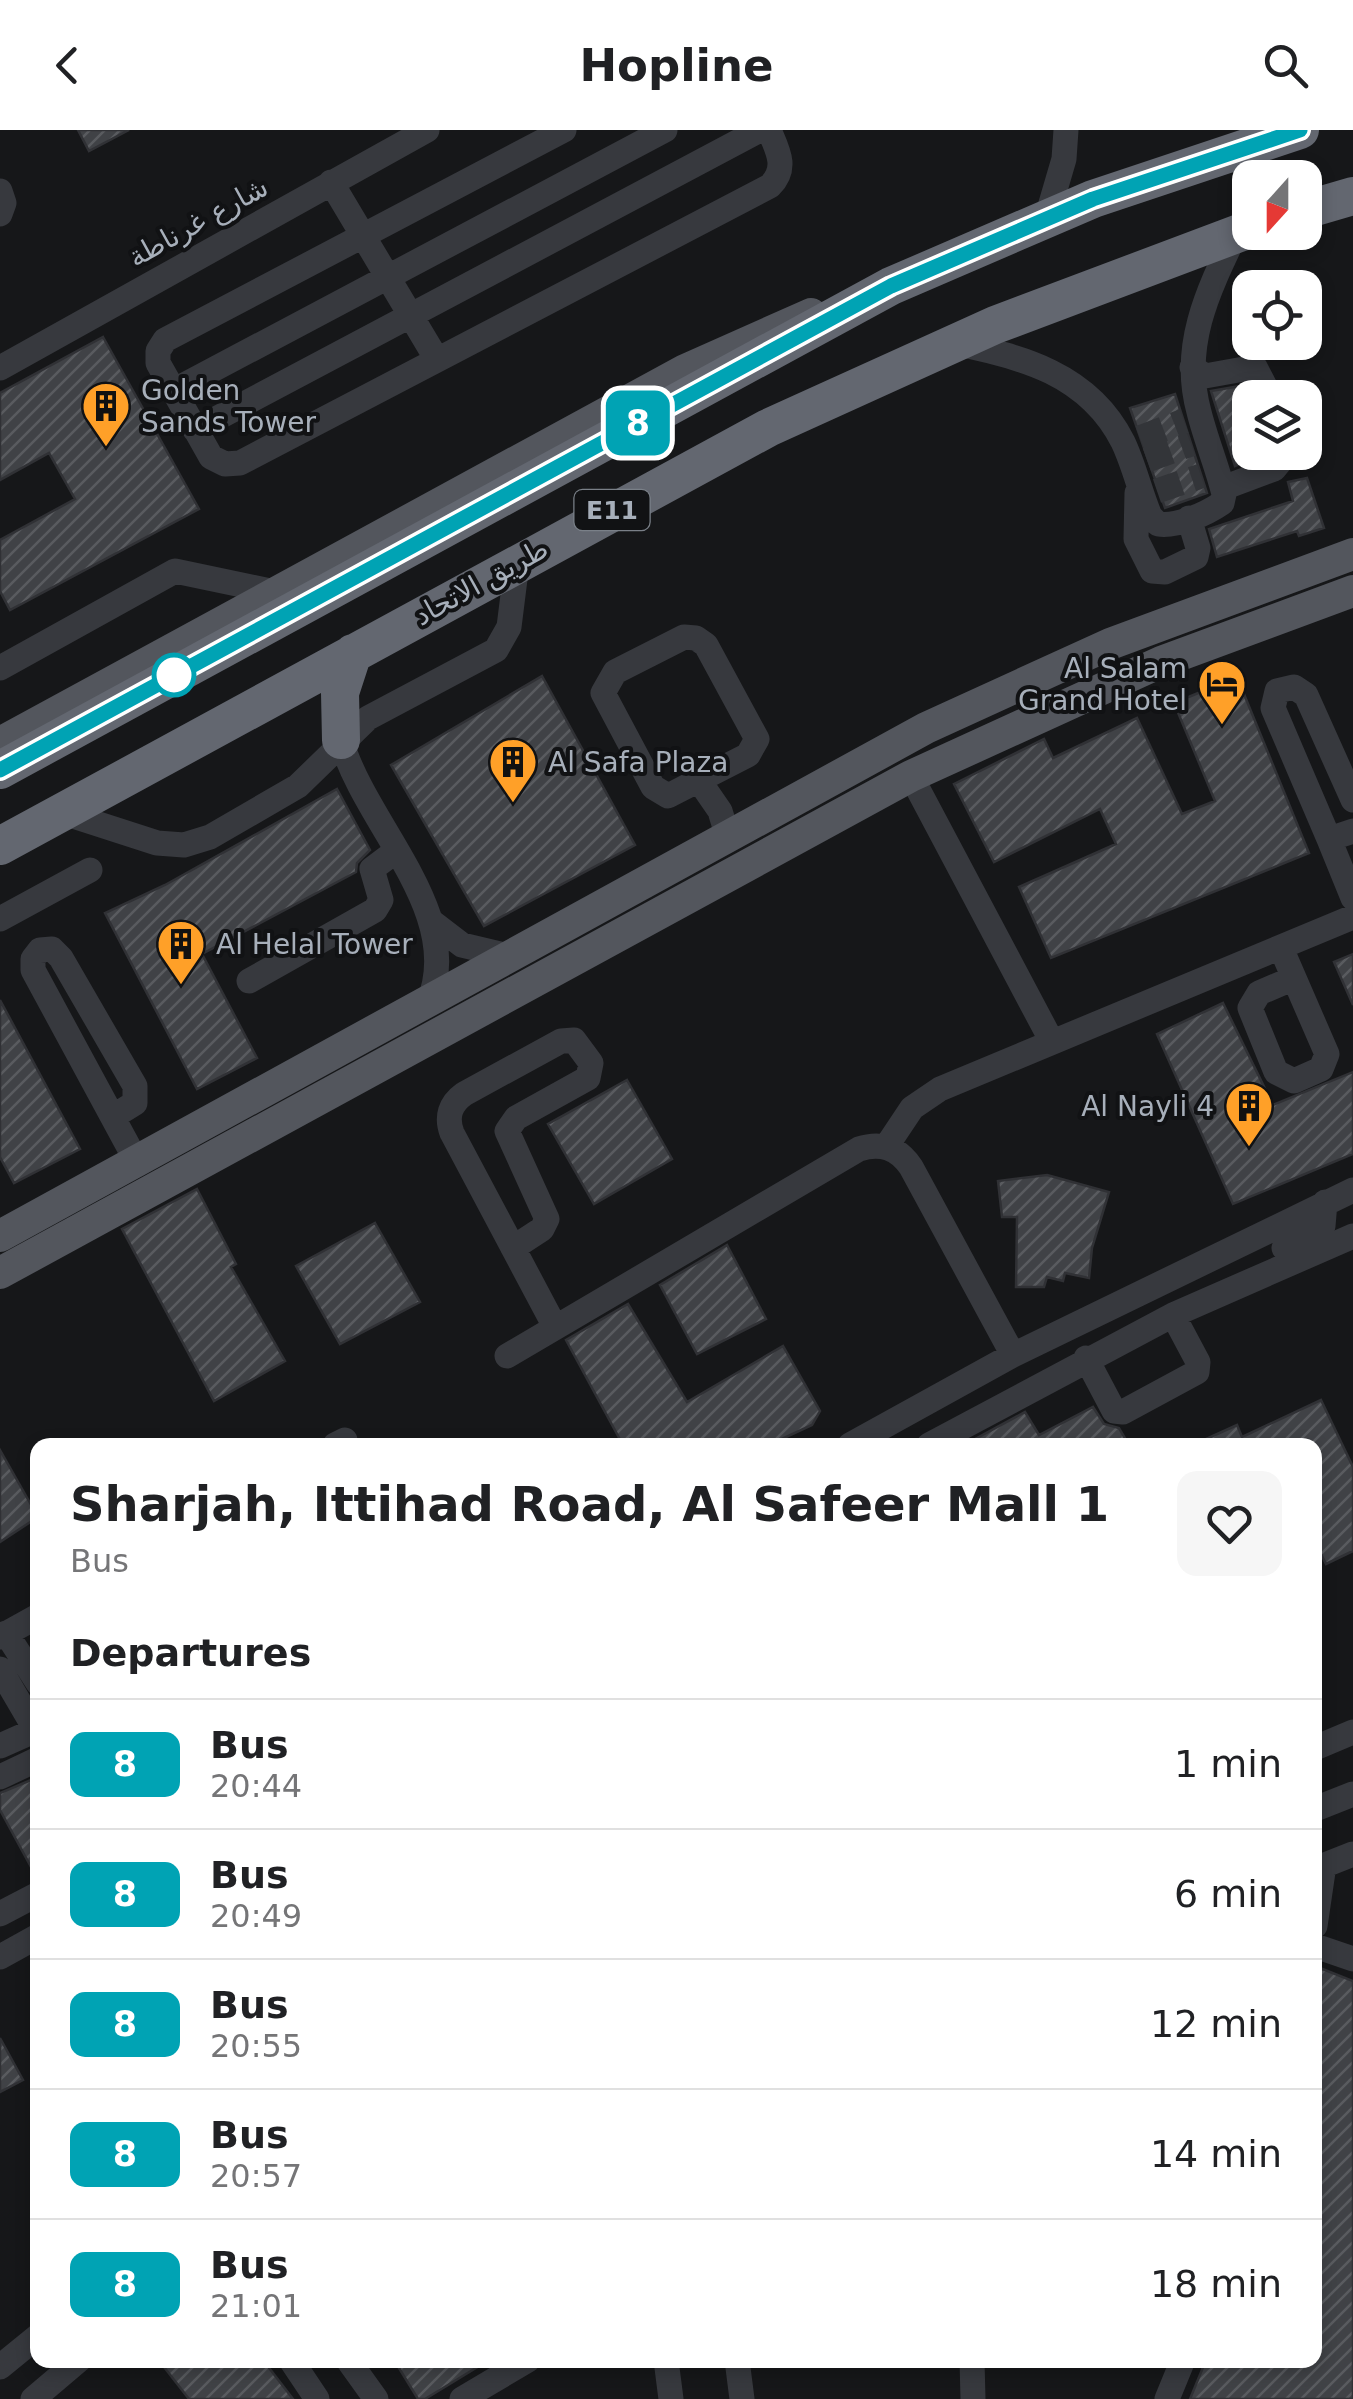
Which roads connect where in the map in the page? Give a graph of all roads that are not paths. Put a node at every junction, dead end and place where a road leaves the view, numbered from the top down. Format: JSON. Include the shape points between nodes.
{"nodes":[{"id":1,"x":564,"y":130,"type":"edge"},
{"id":2,"x":665,"y":130,"type":"edge"},
{"id":3,"x":760,"y":130,"type":"edge"},
{"id":4,"x":768,"y":130,"type":"edge"},
{"id":5,"x":1066,"y":130,"type":"edge"},
{"id":6,"x":421,"y":131,"type":"edge"},
{"id":7,"x":1286,"y":132,"type":"edge"},
{"id":8,"x":331,"y":182,"type":"junction"},
{"id":9,"x":0,"y":190,"type":"edge"},
{"id":10,"x":1353,"y":196,"type":"edge"},
{"id":11,"x":1322,"y":206,"type":"edge"},
{"id":12,"x":1322,"y":213,"type":"edge"},
{"id":13,"x":0,"y":214,"type":"edge"},
{"id":14,"x":1353,"y":216,"type":"edge"},
{"id":15,"x":1047,"y":217,"type":"junction"},
{"id":16,"x":362,"y":234,"type":"junction"},
{"id":17,"x":1232,"y":236,"type":"edge"},
{"id":18,"x":1233,"y":250,"type":"edge"},
{"id":19,"x":386,"y":274,"type":"junction"},
{"id":20,"x":891,"y":286,"type":"junction"},
{"id":21,"x":411,"y":317,"type":"junction"},
{"id":22,"x":953,"y":343,"type":"junction"},
{"id":23,"x":436,"y":358,"type":"junction"},
{"id":24,"x":1192,"y":367,"type":"junction"},
{"id":25,"x":0,"y":368,"type":"edge"},
{"id":26,"x":1262,"y":380,"type":"edge"},
{"id":27,"x":173,"y":391,"type":"junction"},
{"id":28,"x":195,"y":430,"type":"junction"},
{"id":29,"x":1140,"y":468,"type":"junction"},
{"id":30,"x":1267,"y":470,"type":"edge"},
{"id":31,"x":1214,"y":478,"type":"junction"},
{"id":32,"x":1188,"y":518,"type":"junction"},
{"id":33,"x":1353,"y":554,"type":"edge"},
{"id":34,"x":517,"y":562,"type":"junction"},
{"id":35,"x":1353,"y":591,"type":"edge"},
{"id":36,"x":274,"y":592,"type":"junction"},
{"id":37,"x":353,"y":653,"type":"junction"},
{"id":38,"x":0,"y":668,"type":"edge"},
{"id":39,"x":60,"y":710,"type":"junction"},
{"id":40,"x":0,"y":720,"type":"edge"},
{"id":41,"x":341,"y":740,"type":"junction"},
{"id":42,"x":0,"y":743,"type":"edge"},
{"id":43,"x":0,"y":770,"type":"edge"},
{"id":44,"x":911,"y":776,"type":"junction"},
{"id":45,"x":709,"y":777,"type":"junction"},
{"id":46,"x":1353,"y":800,"type":"edge"},
{"id":47,"x":61,"y":812,"type":"junction"},
{"id":48,"x":737,"y":828,"type":"junction"},
{"id":49,"x":1341,"y":835,"type":"edge"},
{"id":50,"x":0,"y":846,"type":"edge"},
{"id":51,"x":396,"y":851,"type":"junction"},
{"id":52,"x":90,"y":870,"type":"dead end"},
{"id":53,"x":1353,"y":898,"type":"edge"},
{"id":54,"x":6,"y":916,"type":"edge"},
{"id":55,"x":1353,"y":916,"type":"edge"},
{"id":56,"x":432,"y":922,"type":"junction"},
{"id":57,"x":1282,"y":948,"type":"junction"},
{"id":58,"x":514,"y":957,"type":"junction"},
{"id":59,"x":1294,"y":978,"type":"dead end"},
{"id":60,"x":248,"y":981,"type":"dead end"},
{"id":61,"x":428,"y":1004,"type":"junction"},
{"id":62,"x":1051,"y":1040,"type":"junction"},
{"id":63,"x":886,"y":1147,"type":"junction"},
{"id":64,"x":138,"y":1164,"type":"junction"},
{"id":65,"x":1353,"y":1190,"type":"edge"},
{"id":66,"x":1325,"y":1202,"type":"junction"},
{"id":67,"x":0,"y":1236,"type":"edge"},
{"id":68,"x":1353,"y":1236,"type":"edge"},
{"id":69,"x":513,"y":1248,"type":"junction"},
{"id":70,"x":0,"y":1273,"type":"edge"},
{"id":71,"x":1262,"y":1274,"type":"junction"},
{"id":72,"x":1172,"y":1315,"type":"junction"},
{"id":73,"x":554,"y":1325,"type":"junction"},
{"id":74,"x":1012,"y":1355,"type":"junction"},
{"id":75,"x":507,"y":1356,"type":"dead end"},
{"id":76,"x":1086,"y":1358,"type":"junction"},
{"id":77,"x":863,"y":1438,"type":"edge"},
{"id":78,"x":942,"y":1438,"type":"edge"},
{"id":79,"x":30,"y":1620,"type":"edge"},
{"id":80,"x":3,"y":1635,"type":"edge"},
{"id":81,"x":0,"y":1669,"type":"edge"},
{"id":82,"x":30,"y":1672,"type":"edge"},
{"id":83,"x":30,"y":1722,"type":"edge"},
{"id":84,"x":1353,"y":1732,"type":"edge"},
{"id":85,"x":30,"y":1734,"type":"edge"},
{"id":86,"x":1322,"y":1745,"type":"edge"},
{"id":87,"x":0,"y":1746,"type":"edge"},
{"id":88,"x":30,"y":1763,"type":"edge"},
{"id":89,"x":0,"y":1777,"type":"edge"},
{"id":90,"x":1353,"y":1794,"type":"edge"},
{"id":91,"x":1322,"y":1806,"type":"edge"},
{"id":92,"x":1353,"y":1854,"type":"edge"},
{"id":93,"x":1322,"y":1866,"type":"edge"},
{"id":94,"x":30,"y":1898,"type":"edge"},
{"id":95,"x":0,"y":1914,"type":"edge"},
{"id":96,"x":30,"y":1940,"type":"edge"},
{"id":97,"x":1322,"y":1949,"type":"edge"},
{"id":98,"x":0,"y":1957,"type":"edge"},
{"id":99,"x":1353,"y":1960,"type":"edge"},
{"id":100,"x":30,"y":2342,"type":"edge"},
{"id":101,"x":1,"y":2366,"type":"edge"},
{"id":102,"x":69,"y":2368,"type":"edge"},
{"id":103,"x":296,"y":2368,"type":"edge"},
{"id":104,"x":354,"y":2368,"type":"edge"},
{"id":105,"x":514,"y":2368,"type":"edge"},
{"id":106,"x":667,"y":2368,"type":"edge"},
{"id":107,"x":738,"y":2368,"type":"edge"},
{"id":108,"x":972,"y":2368,"type":"edge"},
{"id":109,"x":1180,"y":2368,"type":"edge"},
{"id":110,"x":32,"y":2399,"type":"edge"},
{"id":111,"x":317,"y":2399,"type":"edge"},
{"id":112,"x":376,"y":2399,"type":"edge"},
{"id":113,"x":462,"y":2399,"type":"edge"},
{"id":114,"x":672,"y":2399,"type":"edge"},
{"id":115,"x":742,"y":2399,"type":"edge"},
{"id":116,"x":973,"y":2399,"type":"edge"},
{"id":117,"x":1167,"y":2399,"type":"edge"}],
"edges":[{"from":1,"to":16,"type":"street"},
{"from":2,"to":19,"type":"street"},
{"from":3,"to":21,"type":"street"},
{"from":4,"to":23,"type":"street","via":[[782,162],[770,186]]},
{"from":5,"to":15,"type":"street"},
{"from":6,"to":8,"type":"street","name":"شارع غرناطة"},
{"from":7,"to":15,"type":"highway","number":"E11"},
{"from":8,"to":16,"type":"street"},
{"from":8,"to":25,"type":"street","name":"شارع غرناطة"},
{"from":9,"to":13,"type":"street"},
{"from":10,"to":11,"type":"highway"},
{"from":12,"to":14,"type":"highway"},
{"from":15,"to":20,"type":"highway","number":"E11"},
{"from":16,"to":19,"type":"street"},
{"from":16,"to":27,"type":"street","via":[[165,340],[158,364]]},
{"from":17,"to":22,"type":"highway","name":"طريق الاتحاد","number":"E11"},
{"from":18,"to":24,"type":"street","via":[[1202,310]]},
{"from":19,"to":21,"type":"street"},
{"from":19,"to":27,"type":"street"},
{"from":20,"to":36,"type":"main road","via":[[725,350]]},
{"from":20,"to":43,"type":"highway","number":"E11"},
{"from":21,"to":23,"type":"street"},
{"from":21,"to":28,"type":"street"},
{"from":22,"to":29,"type":"street","via":[[1012,354],[1057,374],[1096,406]]},
{"from":22,"to":34,"type":"highway","name":"طريق الاتحاد","number":"E11","via":[[768,428]]},
{"from":23,"to":28,"type":"street","via":[[240,463],[217,462]]},
{"from":24,"to":26,"type":"street","via":[[1205,376],[1246,364]]},
{"from":24,"to":31,"type":"street","via":[[1195,430]]},
{"from":27,"to":28,"type":"street"},
{"from":29,"to":32,"type":"street","via":[[1158,524]]},
{"from":29,"to":32,"type":"street","via":[[1135,530],[1149,569],[1165,572],[1196,557]]},
{"from":30,"to":31,"type":"street"},
{"from":31,"to":32,"type":"street","via":[[1218,506]]},
{"from":33,"to":48,"type":"main road","via":[[1017,685]]},
{"from":34,"to":37,"type":"highway","name":"طريق الاتحاد","number":"E11"},
{"from":34,"to":41,"type":"street","via":[[509,626],[496,650],[378,712]]},
{"from":35,"to":44,"type":"main road","via":[[1146,668]]},
{"from":36,"to":38,"type":"street","via":[[176,571]]},
{"from":36,"to":39,"type":"main road"},
{"from":37,"to":41,"type":"highway","via":[[340,693]]},
{"from":37,"to":47,"type":"highway","name":"طريق الاتحاد","number":"E11"},
{"from":39,"to":40,"type":"main road"},
{"from":39,"to":42,"type":"main road"},
{"from":41,"to":47,"type":"street","via":[[298,786],[198,842],[158,844]]},
{"from":41,"to":51,"type":"street","via":[[352,774]]},
{"from":44,"to":62,"type":"street"},
{"from":44,"to":70,"type":"main road"},
{"from":45,"to":45,"type":"street","via":[[748,755],[757,740],[702,641],[684,637],[608,678],[604,701],[653,788],[674,796]]},
{"from":45,"to":48,"type":"street"},
{"from":46,"to":49,"type":"street","via":[[1306,695],[1294,687],[1277,691],[1273,708]]},
{"from":47,"to":50,"type":"highway","name":"طريق الاتحاد","number":"E11"},
{"from":48,"to":58,"type":"main road"},
{"from":49,"to":53,"type":"street"},
{"from":51,"to":56,"type":"street"},
{"from":51,"to":60,"type":"street","via":[[372,869],[381,900],[375,910]]},
{"from":52,"to":54,"type":"street"},
{"from":54,"to":64,"type":"street","via":[[36,954],[46,948],[57,952],[136,1086],[135,1102],[114,1116]]},
{"from":55,"to":57,"type":"street"},
{"from":56,"to":58,"type":"street","via":[[462,944]]},
{"from":56,"to":61,"type":"street","via":[[439,956]]},
{"from":57,"to":59,"type":"street"},
{"from":57,"to":62,"type":"street"},
{"from":58,"to":61,"type":"main road"},
{"from":61,"to":64,"type":"main road"},
{"from":62,"to":63,"type":"street","via":[[925,1097]]},
{"from":63,"to":73,"type":"street","via":[[859,1148]]},
{"from":63,"to":74,"type":"street","via":[[910,1167]]},
{"from":64,"to":67,"type":"main road"},
{"from":65,"to":66,"type":"street"},
{"from":66,"to":71,"type":"street","via":[[1323,1226],[1276,1252]]},
{"from":66,"to":74,"type":"street"},
{"from":68,"to":71,"type":"street"},
{"from":69,"to":69,"type":"street","via":[[547,1219],[508,1141],[508,1126],[588,1078],[592,1063],[574,1040],[464,1094],[450,1111],[452,1133]]},
{"from":69,"to":73,"type":"street"},
{"from":71,"to":72,"type":"street"},
{"from":72,"to":76,"type":"street"},
{"from":72,"to":76,"type":"street","via":[[1197,1372],[1123,1412],[1114,1411]]},
{"from":73,"to":75,"type":"street"},
{"from":74,"to":77,"type":"street"},
{"from":76,"to":78,"type":"street"},
{"from":79,"to":80,"type":"street"},
{"from":80,"to":82,"type":"street"},
{"from":81,"to":83,"type":"street"},
{"from":84,"to":86,"type":"street"},
{"from":85,"to":87,"type":"street"},
{"from":88,"to":89,"type":"street"},
{"from":90,"to":91,"type":"street"},
{"from":92,"to":93,"type":"street"},
{"from":94,"to":95,"type":"street"},
{"from":96,"to":98,"type":"street"},
{"from":97,"to":99,"type":"street"},
{"from":100,"to":101,"type":"street"},
{"from":102,"to":110,"type":"street"},
{"from":103,"to":111,"type":"street"},
{"from":104,"to":112,"type":"street"},
{"from":105,"to":113,"type":"street"},
{"from":106,"to":114,"type":"street"},
{"from":107,"to":115,"type":"street"},
{"from":108,"to":116,"type":"street"},
{"from":109,"to":117,"type":"street"}]}
